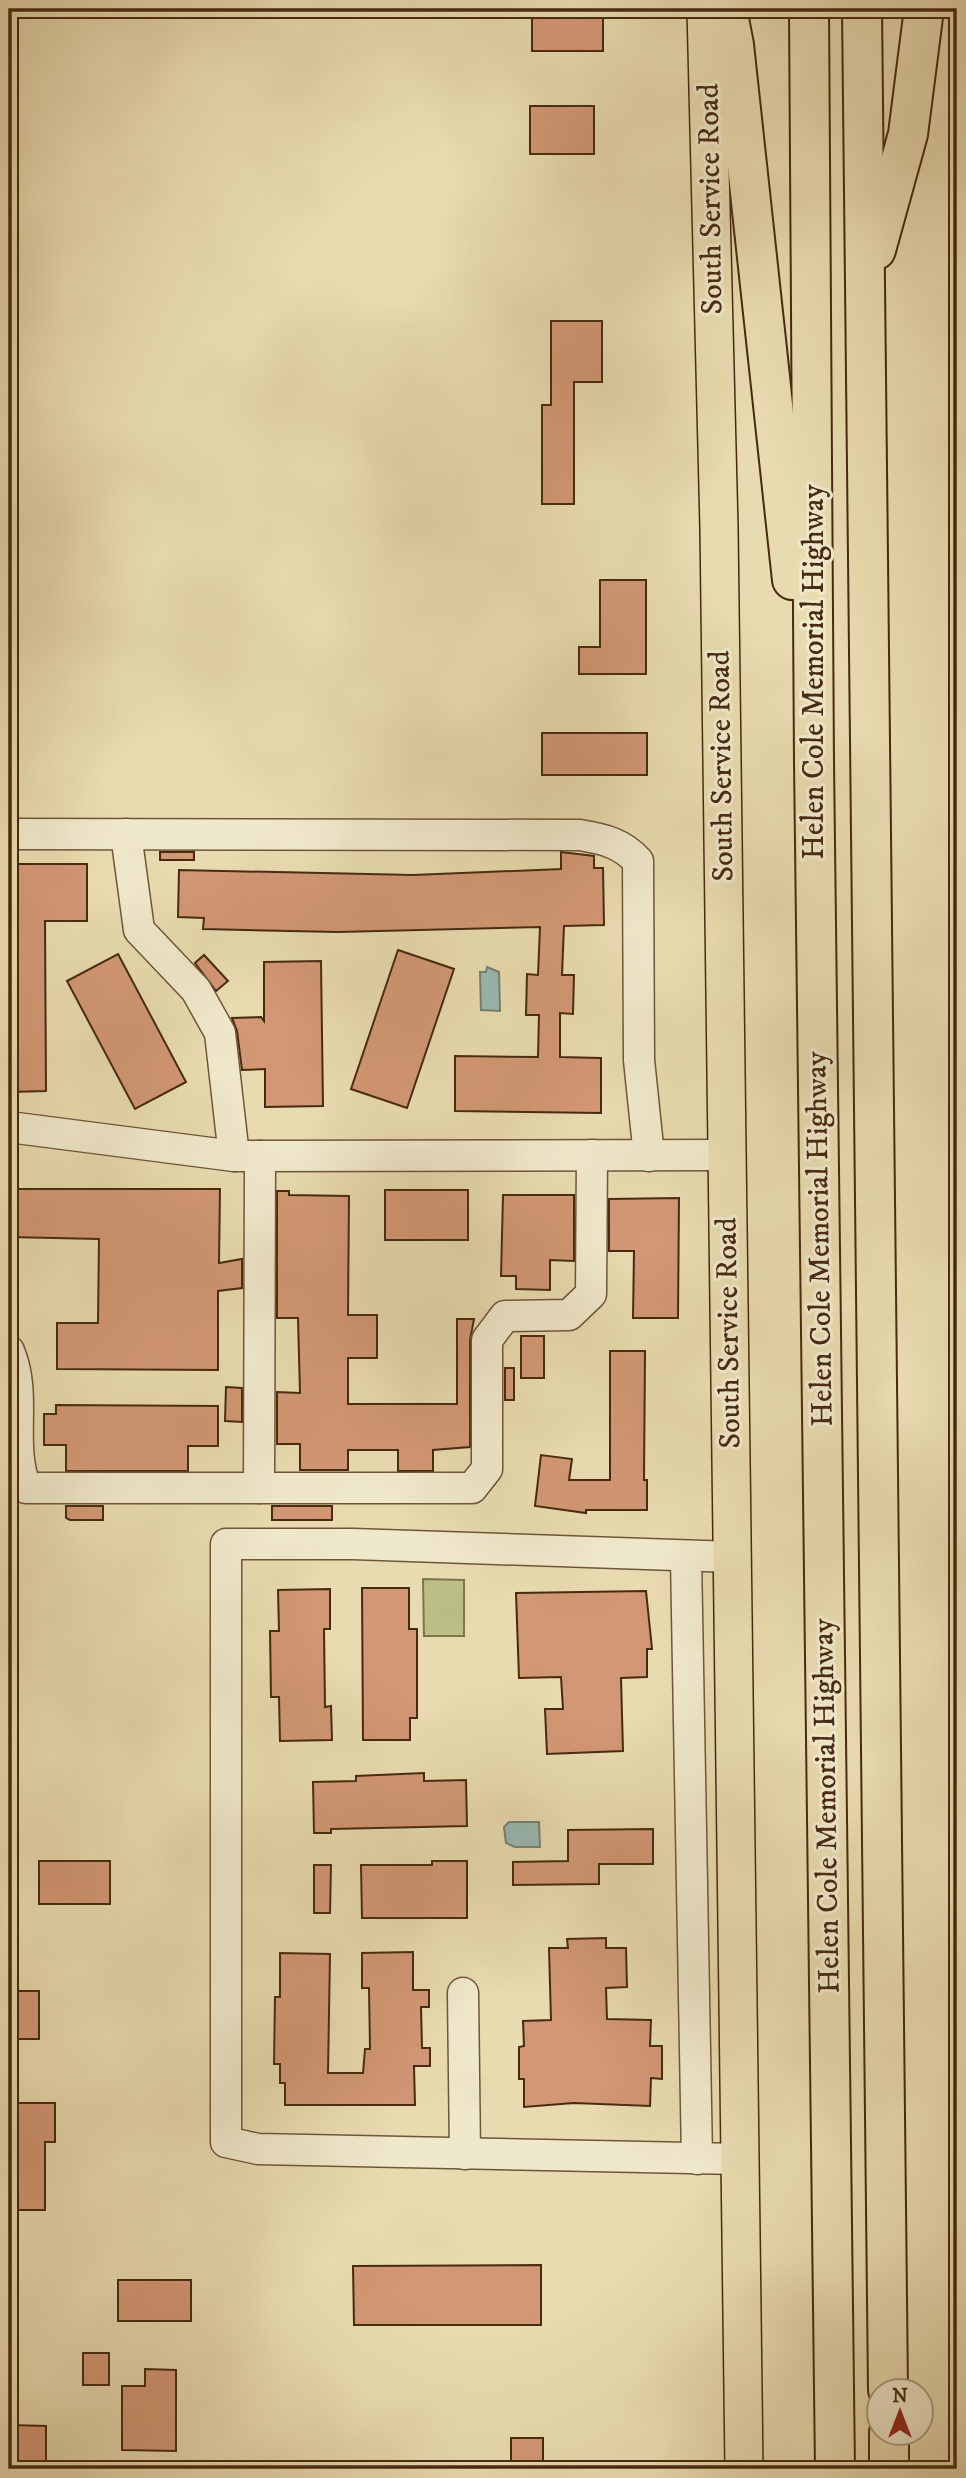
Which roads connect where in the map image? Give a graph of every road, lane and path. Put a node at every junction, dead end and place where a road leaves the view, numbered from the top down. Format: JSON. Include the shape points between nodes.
{"nodes":[{"id":1,"x":706,"y":9,"type":"edge"},
{"id":2,"x":727,"y":9,"type":"edge"},
{"id":3,"x":809,"y":9,"type":"edge"},
{"id":4,"x":862,"y":9,"type":"edge"},
{"id":5,"x":924,"y":9,"type":"edge"},
{"id":6,"x":863,"y":296,"type":"junction"},
{"id":7,"x":814,"y":762,"type":"junction"},
{"id":8,"x":9,"y":834,"type":"edge"},
{"id":9,"x":126,"y":834,"type":"junction"},
{"id":10,"x":9,"y":1127,"type":"edge"},
{"id":11,"x":592,"y":1155,"type":"junction"},
{"id":12,"x":727,"y":1155,"type":"junction"},
{"id":13,"x":247,"y":1156,"type":"junction"},
{"id":14,"x":649,"y":1156,"type":"junction"},
{"id":15,"x":9,"y":1352,"type":"edge"},
{"id":16,"x":259,"y":1488,"type":"junction"},
{"id":17,"x":733,"y":1540,"type":"junction"},
{"id":18,"x":687,"y":1557,"type":"junction"},
{"id":19,"x":463,"y":1993,"type":"dead end"},
{"id":20,"x":466,"y":2154,"type":"junction"},
{"id":21,"x":697,"y":2159,"type":"junction"},
{"id":22,"x":739,"y":2159,"type":"junction"},
{"id":23,"x":888,"y":2376,"type":"edge"},
{"id":24,"x":889,"y":2446,"type":"edge"},
{"id":25,"x":744,"y":2469,"type":"edge"},
{"id":26,"x":835,"y":2469,"type":"edge"},
{"id":27,"x":889,"y":2469,"type":"edge"}],
"edges":[{"from":1,"to":12,"type":"main road","name":"South Service Road","via":[[719,527]]},
{"from":2,"to":7,"type":"highway"},
{"from":3,"to":7,"type":"highway","name":"Helen Cole Memorial Highway"},
{"from":4,"to":6,"type":"highway","name":"Helen Cole Memorial Highway"},
{"from":5,"to":6,"type":"highway","via":[[908,134]]},
{"from":6,"to":23,"type":"highway","name":"Helen Cole Memorial Highway"},
{"from":7,"to":26,"type":"highway","name":"Helen Cole Memorial Highway"},
{"from":8,"to":9,"type":"street"},
{"from":9,"to":13,"type":"street","via":[[139,930],[196,990],[220,1032]]},
{"from":9,"to":14,"type":"street","via":[[580,835],[609,840],[628,850],[638,861],[639,1060]]},
{"from":10,"to":13,"type":"street"},
{"from":11,"to":13,"type":"street"},
{"from":11,"to":14,"type":"street"},
{"from":11,"to":16,"type":"street","via":[[591,1294],[569,1315],[505,1316],[487,1340],[487,1469],[472,1488]]},
{"from":12,"to":14,"type":"street"},
{"from":12,"to":17,"type":"main road","name":"South Service Road"},
{"from":13,"to":16,"type":"street"},
{"from":15,"to":16,"type":"street","via":[[18,1371],[18,1467],[26,1488]]},
{"from":17,"to":18,"type":"street"},
{"from":17,"to":22,"type":"main road","name":"South Service Road"},
{"from":18,"to":20,"type":"street","via":[[353,1544],[226,1544],[226,2143],[258,2149]]},
{"from":18,"to":21,"type":"street"},
{"from":19,"to":20,"type":"street"},
{"from":20,"to":21,"type":"street"},
{"from":21,"to":22,"type":"street"},
{"from":22,"to":25,"type":"main road","name":"South Service Road"},
{"from":24,"to":27,"type":"highway"}]}
